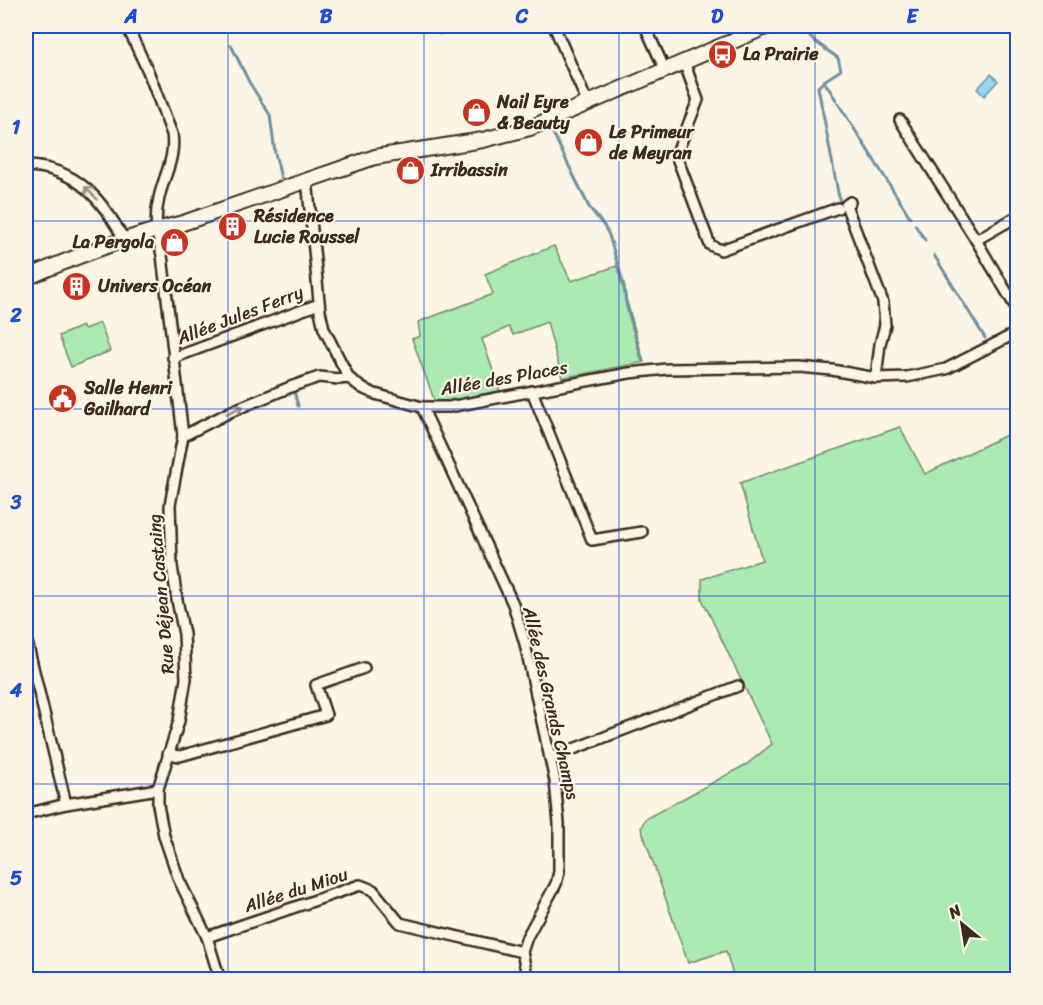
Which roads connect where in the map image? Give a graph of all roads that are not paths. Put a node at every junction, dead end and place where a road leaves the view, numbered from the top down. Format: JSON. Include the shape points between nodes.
{"nodes":[{"id":1,"x":127,"y":26,"type":"edge"},
{"id":2,"x":554,"y":26,"type":"edge"},
{"id":3,"x":645,"y":26,"type":"edge"},
{"id":4,"x":768,"y":26,"type":"edge"},
{"id":5,"x":684,"y":62,"type":"junction"},
{"id":6,"x":665,"y":70,"type":"junction"},
{"id":7,"x":588,"y":104,"type":"junction"},
{"id":8,"x":900,"y":120,"type":"dead end"},
{"id":9,"x":26,"y":166,"type":"edge"},
{"id":10,"x":307,"y":179,"type":"junction"},
{"id":11,"x":850,"y":202,"type":"dead end"},
{"id":12,"x":838,"y":208,"type":"dead end"},
{"id":13,"x":1017,"y":216,"type":"edge"},
{"id":14,"x":156,"y":230,"type":"junction"},
{"id":15,"x":976,"y":240,"type":"junction"},
{"id":16,"x":125,"y":241,"type":"junction"},
{"id":17,"x":26,"y":278,"type":"edge"},
{"id":18,"x":319,"y":303,"type":"junction"},
{"id":19,"x":1017,"y":311,"type":"edge"},
{"id":20,"x":1017,"y":332,"type":"edge"},
{"id":21,"x":173,"y":358,"type":"junction"},
{"id":22,"x":349,"y":378,"type":"junction"},
{"id":23,"x":876,"y":378,"type":"junction"},
{"id":24,"x":532,"y":391,"type":"junction"},
{"id":25,"x":423,"y":407,"type":"junction"},
{"id":26,"x":183,"y":436,"type":"junction"},
{"id":27,"x":642,"y":532,"type":"dead end"},
{"id":28,"x":26,"y":638,"type":"edge"},
{"id":29,"x":364,"y":668,"type":"dead end"},
{"id":30,"x":738,"y":686,"type":"dead end"},
{"id":31,"x":168,"y":754,"type":"junction"},
{"id":32,"x":550,"y":758,"type":"junction"},
{"id":33,"x":158,"y":789,"type":"junction"},
{"id":34,"x":66,"y":804,"type":"junction"},
{"id":35,"x":26,"y":814,"type":"edge"},
{"id":36,"x":207,"y":937,"type":"junction"},
{"id":37,"x":522,"y":952,"type":"junction"},
{"id":38,"x":220,"y":980,"type":"edge"},
{"id":39,"x":528,"y":980,"type":"edge"}],
"edges":[{"from":1,"to":14,"type":"street","name":"Rue Déjean Castaing","via":[[174,144],[158,203]]},
{"from":2,"to":7,"type":"street"},
{"from":3,"to":6,"type":"street"},
{"from":4,"to":5,"type":"main road"},
{"from":5,"to":6,"type":"main road"},
{"from":5,"to":12,"type":"street","via":[[698,100],[676,155],[710,246],[721,250]]},
{"from":6,"to":7,"type":"main road"},
{"from":7,"to":10,"type":"main road","via":[[498,137],[375,157]]},
{"from":8,"to":15,"type":"street"},
{"from":16,"to":9,"type":"street","one_way":true,"via":[[101,203],[81,183],[64,172]]},
{"from":10,"to":14,"type":"main road"},
{"from":10,"to":18,"type":"street"},
{"from":11,"to":23,"type":"street","via":[[846,205],[883,302],[885,325]]},
{"from":13,"to":15,"type":"street"},
{"from":14,"to":16,"type":"main road"},
{"from":14,"to":21,"type":"street","name":"Rue Déjean Castaing"},
{"from":15,"to":19,"type":"street"},
{"from":16,"to":17,"type":"main road"},
{"from":18,"to":21,"type":"street","name":"Allée Jules Ferry"},
{"from":18,"to":22,"type":"street","via":[[324,329]]},
{"from":20,"to":23,"type":"street","name":"Allée des Places","via":[[945,369],[907,377]]},
{"from":21,"to":26,"type":"street","name":"Rue Déjean Castaing"},
{"from":22,"to":25,"type":"street","name":"Allée des Places","via":[[375,394]]},
{"from":26,"to":22,"type":"street","one_way":true,"via":[[293,386],[319,377]]},
{"from":23,"to":24,"type":"street","name":"Allée des Places","via":[[799,367],[719,367],[629,373]]},
{"from":24,"to":25,"type":"street","name":"Allée des Places","via":[[450,407]]},
{"from":24,"to":27,"type":"street","via":[[592,540]]},
{"from":25,"to":32,"type":"street","name":"Allée des Grands Champs","via":[[513,604]]},
{"from":26,"to":31,"type":"street","name":"Rue Déjean Castaing","via":[[170,505],[172,566],[184,634],[186,679]]},
{"from":28,"to":34,"type":"street"},
{"from":29,"to":31,"type":"street","via":[[316,685],[326,715],[180,756]]},
{"from":30,"to":32,"type":"street"},
{"from":31,"to":33,"type":"street","name":"Rue Déjean Castaing"},
{"from":32,"to":37,"type":"street","name":"Allée des Grands Champs","via":[[557,796],[559,872]]},
{"from":33,"to":34,"type":"street"},
{"from":33,"to":36,"type":"street","name":"Rue Déjean Castaing","via":[[164,836],[179,880]]},
{"from":34,"to":35,"type":"street"},
{"from":36,"to":37,"type":"street","name":"Allée du Miou","via":[[360,885],[373,890],[400,923]]},
{"from":36,"to":38,"type":"street","name":"Rue Déjean Castaing"},
{"from":37,"to":39,"type":"street"}]}
